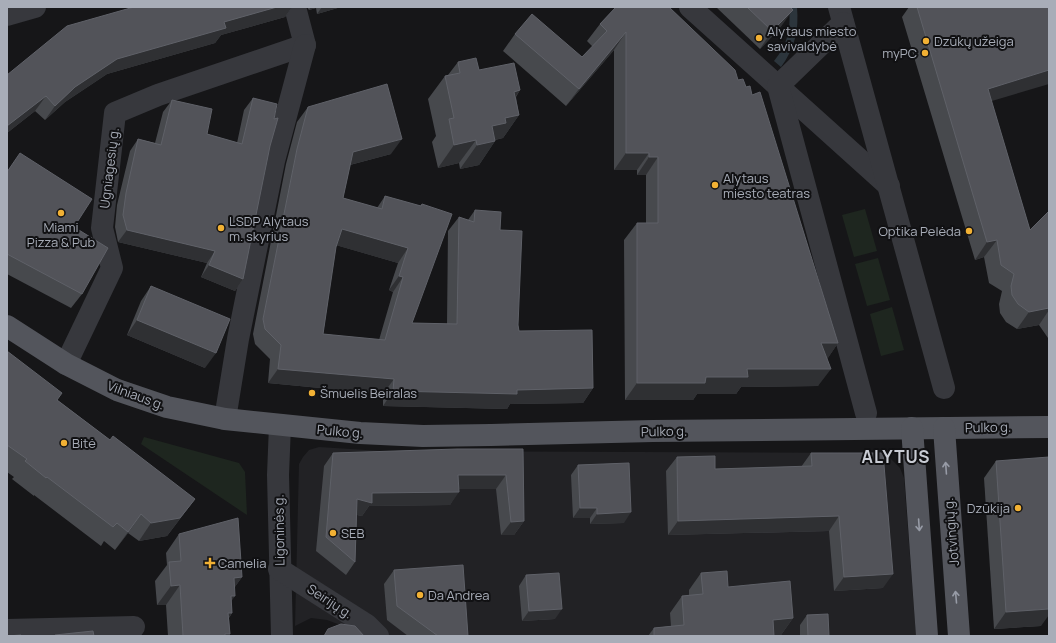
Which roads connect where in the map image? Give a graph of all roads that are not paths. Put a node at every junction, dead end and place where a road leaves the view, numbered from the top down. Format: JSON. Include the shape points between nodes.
{"nodes":[{"id":1,"x":35,"y":7,"type":"edge"},
{"id":2,"x":295,"y":7,"type":"edge"},
{"id":3,"x":690,"y":7,"type":"edge"},
{"id":4,"x":7,"y":15,"type":"edge"},
{"id":5,"x":841,"y":15,"type":"edge"},
{"id":6,"x":305,"y":45,"type":"junction"},
{"id":7,"x":778,"y":86,"type":"junction"},
{"id":8,"x":889,"y":186,"type":"junction"},
{"id":9,"x":7,"y":326,"type":"edge"},
{"id":10,"x":66,"y":364,"type":"junction"},
{"id":11,"x":944,"y":388,"type":"dead end"},
{"id":12,"x":866,"y":413,"type":"dead end"},
{"id":13,"x":225,"y":419,"type":"junction"},
{"id":14,"x":280,"y":425,"type":"junction"},
{"id":15,"x":1049,"y":426,"type":"edge"},
{"id":16,"x":912,"y":428,"type":"junction"},
{"id":17,"x":944,"y":428,"type":"junction"},
{"id":18,"x":279,"y":569,"type":"junction"},
{"id":19,"x":134,"y":627,"type":"dead end"},
{"id":20,"x":7,"y":630,"type":"edge"},
{"id":21,"x":282,"y":636,"type":"edge"},
{"id":22,"x":378,"y":636,"type":"edge"},
{"id":23,"x":927,"y":636,"type":"edge"},
{"id":24,"x":959,"y":636,"type":"edge"}],
"edges":[{"from":1,"to":4,"type":"street"},
{"from":2,"to":6,"type":"street"},
{"from":3,"to":7,"type":"street"},
{"from":5,"to":7,"type":"street"},
{"from":5,"to":8,"type":"street"},
{"from":6,"to":10,"type":"street","name":"Ugniagesių g.","via":[[158,95],[115,113],[102,228],[112,268]]},
{"from":6,"to":13,"type":"street","via":[[274,161],[238,339]]},
{"from":7,"to":8,"type":"street"},
{"from":7,"to":12,"type":"street"},
{"from":8,"to":11,"type":"street"},
{"from":9,"to":10,"type":"main road","name":"Vilniaus g."},
{"from":10,"to":13,"type":"main road","name":"Vilniaus g.","via":[[117,390],[167,407]]},
{"from":13,"to":14,"type":"main road","name":"Vilniaus g."},
{"from":14,"to":16,"type":"main road","name":"Pulko g.","via":[[423,436]]},
{"from":14,"to":18,"type":"street","name":"Ligoninės g."},
{"from":15,"to":17,"type":"main road","name":"Pulko g."},
{"from":16,"to":17,"type":"main road","name":"Pulko g."},
{"from":16,"to":23,"type":"main road","one_way":true},
{"from":24,"to":17,"type":"main road","name":"Jotvingių g.","one_way":true},
{"from":18,"to":21,"type":"street","name":"Ligoninės g."},
{"from":18,"to":22,"type":"street","name":"Seirijų g.","via":[[367,625]]},
{"from":19,"to":20,"type":"street"}]}
